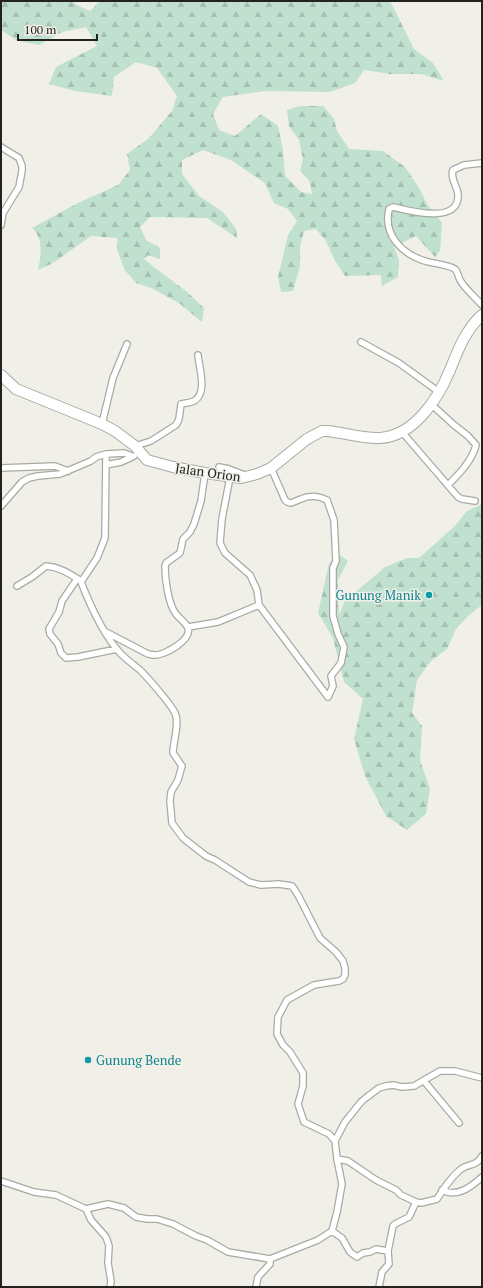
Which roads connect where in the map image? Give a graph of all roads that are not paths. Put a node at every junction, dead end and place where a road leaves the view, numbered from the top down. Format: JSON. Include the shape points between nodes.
{"nodes":[{"id":1,"x":1,"y":147,"type":"edge"},
{"id":2,"x":482,"y":163,"type":"edge"},
{"id":3,"x":2,"y":212,"type":"edge"},
{"id":4,"x":1,"y":225,"type":"edge"},
{"id":5,"x":482,"y":305,"type":"edge"},
{"id":6,"x":482,"y":315,"type":"edge"},
{"id":7,"x":361,"y":342,"type":"dead end"},
{"id":8,"x":127,"y":344,"type":"dead end"},
{"id":9,"x":198,"y":355,"type":"dead end"},
{"id":10,"x":1,"y":375,"type":"edge"},
{"id":11,"x":439,"y":392,"type":"junction"},
{"id":12,"x":431,"y":404,"type":"junction"},
{"id":13,"x":102,"y":424,"type":"junction"},
{"id":14,"x":402,"y":432,"type":"junction"},
{"id":15,"x":133,"y":451,"type":"junction"},
{"id":16,"x":106,"y":454,"type":"junction"},
{"id":17,"x":106,"y":465,"type":"junction"},
{"id":18,"x":219,"y":467,"type":"dead end"},
{"id":19,"x":1,"y":468,"type":"edge"},
{"id":20,"x":272,"y":468,"type":"junction"},
{"id":21,"x":68,"y":471,"type":"junction"},
{"id":22,"x":205,"y":473,"type":"junction"},
{"id":23,"x":230,"y":477,"type":"junction"},
{"id":24,"x":249,"y":477,"type":"junction"},
{"id":25,"x":448,"y":485,"type":"junction"},
{"id":26,"x":475,"y":501,"type":"dead end"},
{"id":27,"x":1,"y":506,"type":"edge"},
{"id":28,"x":79,"y":580,"type":"junction"},
{"id":29,"x":17,"y":586,"type":"dead end"},
{"id":30,"x":259,"y":605,"type":"junction"},
{"id":31,"x":188,"y":627,"type":"junction"},
{"id":32,"x":105,"y":632,"type":"junction"},
{"id":33,"x":117,"y":649,"type":"junction"},
{"id":34,"x":482,"y":1078,"type":"edge"},
{"id":35,"x":424,"y":1081,"type":"junction"},
{"id":36,"x":459,"y":1123,"type":"dead end"},
{"id":37,"x":335,"y":1141,"type":"junction"},
{"id":38,"x":482,"y":1156,"type":"edge"},
{"id":39,"x":337,"y":1159,"type":"junction"},
{"id":40,"x":482,"y":1178,"type":"edge"},
{"id":41,"x":1,"y":1181,"type":"edge"},
{"id":42,"x":442,"y":1190,"type":"junction"},
{"id":43,"x":416,"y":1202,"type":"junction"},
{"id":44,"x":86,"y":1208,"type":"junction"},
{"id":45,"x":332,"y":1231,"type":"junction"},
{"id":46,"x":388,"y":1250,"type":"junction"},
{"id":47,"x":270,"y":1259,"type":"junction"},
{"id":48,"x":110,"y":1287,"type":"edge"},
{"id":49,"x":256,"y":1287,"type":"edge"},
{"id":50,"x":379,"y":1287,"type":"edge"}],
"edges":[{"from":1,"to":3,"type":"street","via":[[19,158],[22,166],[19,188]]},
{"from":2,"to":5,"type":"street","via":[[464,165],[453,170],[458,192],[458,202],[454,208],[429,214],[393,207],[389,209],[387,224],[397,244],[414,256],[457,271],[460,281]]},
{"from":3,"to":4,"type":"street"},
{"from":6,"to":11,"type":"highway","name":"Jalan Orion","via":[[473,324],[459,347]]},
{"from":7,"to":11,"type":"street","via":[[400,363]]},
{"from":8,"to":13,"type":"street","via":[[113,378]]},
{"from":9,"to":15,"type":"street","via":[[202,385],[199,396],[193,402],[181,404],[176,425]]},
{"from":10,"to":13,"type":"highway","name":"Jalan Orion","via":[[16,388]]},
{"from":11,"to":12,"type":"highway","name":"Jalan Orion"},
{"from":12,"to":14,"type":"highway","name":"Jalan Orion"},
{"from":12,"to":25,"type":"street","via":[[468,436],[476,448],[459,475]]},
{"from":13,"to":15,"type":"highway","name":"Jalan Orion","via":[[115,431]]},
{"from":14,"to":20,"type":"highway","name":"Jalan Orion","via":[[379,438],[322,431],[307,439]]},
{"from":14,"to":25,"type":"street"},
{"from":15,"to":16,"type":"street"},
{"from":15,"to":17,"type":"street","via":[[121,462]]},
{"from":15,"to":22,"type":"highway","name":"Jalan Orion","via":[[154,463]]},
{"from":16,"to":17,"type":"street"},
{"from":16,"to":21,"type":"street"},
{"from":17,"to":28,"type":"street","via":[[105,538],[97,558]]},
{"from":18,"to":24,"type":"street"},
{"from":19,"to":21,"type":"street","via":[[55,466]]},
{"from":20,"to":24,"type":"highway","name":"Jalan Orion"},
{"from":20,"to":30,"type":"street","via":[[285,500],[291,503],[305,497],[319,496],[327,500],[334,520],[336,561],[333,568],[333,616],[344,647],[341,663],[331,676],[333,686],[328,697]]},
{"from":21,"to":27,"type":"street","via":[[25,480]]},
{"from":22,"to":23,"type":"highway","name":"Jalan Orion"},
{"from":22,"to":31,"type":"street","via":[[194,524],[182,539],[180,553],[165,566],[171,606]]},
{"from":23,"to":24,"type":"highway","name":"Jalan Orion"},
{"from":23,"to":30,"type":"street","via":[[220,544],[250,575],[257,590]]},
{"from":25,"to":26,"type":"street","via":[[462,499]]},
{"from":28,"to":29,"type":"street","via":[[63,570],[46,566]]},
{"from":28,"to":32,"type":"street"},
{"from":28,"to":33,"type":"street","via":[[62,601],[49,629],[50,634],[66,658]]},
{"from":30,"to":31,"type":"street","via":[[218,622]]},
{"from":31,"to":32,"type":"street","via":[[186,637],[178,645],[162,654],[154,655]]},
{"from":32,"to":33,"type":"street"},
{"from":33,"to":37,"type":"street","via":[[142,672],[176,714],[173,753],[182,766],[170,801],[172,822],[178,832],[206,856],[249,882],[292,886],[320,938],[343,961],[343,979],[314,985],[287,1000],[278,1017],[277,1034],[303,1073],[303,1086],[298,1104],[300,1115],[304,1122],[329,1134]]},
{"from":34,"to":35,"type":"street","via":[[455,1071],[440,1071]]},
{"from":35,"to":36,"type":"street"},
{"from":35,"to":37,"type":"street","via":[[414,1086],[390,1085],[374,1091],[354,1110]]},
{"from":37,"to":39,"type":"street"},
{"from":38,"to":42,"type":"street","via":[[478,1162],[461,1169]]},
{"from":39,"to":43,"type":"street","via":[[348,1162]]},
{"from":39,"to":45,"type":"street","via":[[342,1184]]},
{"from":40,"to":42,"type":"street","via":[[464,1190],[452,1194]]},
{"from":41,"to":44,"type":"street","via":[[30,1191],[56,1195]]},
{"from":42,"to":43,"type":"street","via":[[437,1199]]},
{"from":43,"to":46,"type":"street","via":[[409,1218],[394,1225]]},
{"from":44,"to":47,"type":"street","via":[[108,1204],[124,1208],[136,1217],[173,1224],[228,1252]]},
{"from":44,"to":48,"type":"street","via":[[91,1220],[106,1237],[110,1246]]},
{"from":45,"to":46,"type":"street","via":[[342,1238],[347,1248],[357,1257],[376,1249]]},
{"from":45,"to":47,"type":"street","via":[[318,1240]]},
{"from":46,"to":50,"type":"street","via":[[389,1264],[382,1272]]},
{"from":47,"to":49,"type":"street","via":[[270,1264],[258,1277]]}]}
